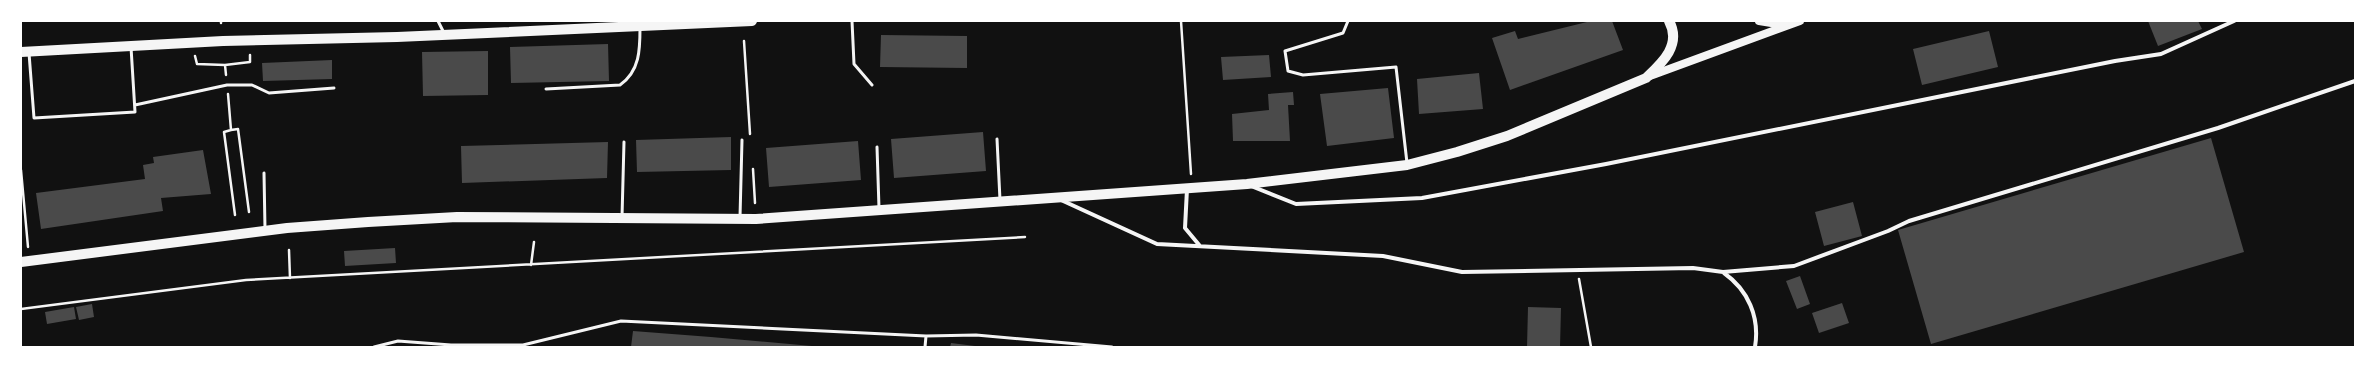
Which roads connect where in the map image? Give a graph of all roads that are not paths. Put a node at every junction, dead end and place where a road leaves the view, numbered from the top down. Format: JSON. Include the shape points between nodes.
{"nodes":[{"id":1,"x":438,"y":21,"type":"edge"},
{"id":2,"x":736,"y":21,"type":"edge"},
{"id":3,"x":752,"y":21,"type":"edge"},
{"id":4,"x":852,"y":21,"type":"edge"},
{"id":5,"x":1348,"y":21,"type":"edge"},
{"id":6,"x":1669,"y":21,"type":"edge"},
{"id":7,"x":1758,"y":21,"type":"edge"},
{"id":8,"x":1800,"y":21,"type":"edge"},
{"id":9,"x":2234,"y":21,"type":"edge"},
{"id":10,"x":579,"y":25,"type":"edge"},
{"id":11,"x":1783,"y":25,"type":"junction"},
{"id":12,"x":640,"y":26,"type":"junction"},
{"id":13,"x":445,"y":35,"type":"junction"},
{"id":14,"x":131,"y":46,"type":"junction"},
{"id":15,"x":25,"y":52,"type":"edge"},
{"id":16,"x":1646,"y":78,"type":"junction"},
{"id":17,"x":2355,"y":81,"type":"edge"},
{"id":18,"x":872,"y":85,"type":"dead end"},
{"id":19,"x":334,"y":88,"type":"dead end"},
{"id":20,"x":546,"y":89,"type":"dead end"},
{"id":21,"x":135,"y":105,"type":"junction"},
{"id":22,"x":997,"y":139,"type":"dead end"},
{"id":23,"x":742,"y":140,"type":"dead end"},
{"id":24,"x":624,"y":142,"type":"dead end"},
{"id":25,"x":877,"y":147,"type":"dead end"},
{"id":26,"x":1407,"y":165,"type":"junction"},
{"id":27,"x":264,"y":173,"type":"dead end"},
{"id":28,"x":1247,"y":184,"type":"junction"},
{"id":29,"x":1187,"y":189,"type":"junction"},
{"id":30,"x":1056,"y":198,"type":"junction"},
{"id":31,"x":1000,"y":202,"type":"junction"},
{"id":32,"x":879,"y":212,"type":"junction"},
{"id":33,"x":622,"y":219,"type":"junction"},
{"id":34,"x":740,"y":219,"type":"junction"},
{"id":35,"x":265,"y":231,"type":"junction"},
{"id":36,"x":1200,"y":246,"type":"junction"},
{"id":37,"x":21,"y":262,"type":"edge"},
{"id":38,"x":1724,"y":272,"type":"junction"},
{"id":39,"x":926,"y":336,"type":"junction"},
{"id":40,"x":374,"y":347,"type":"edge"},
{"id":41,"x":925,"y":347,"type":"edge"},
{"id":42,"x":1112,"y":347,"type":"edge"},
{"id":43,"x":1755,"y":347,"type":"edge"}],
"edges":[{"from":1,"to":13,"type":"lane"},
{"from":2,"to":3,"type":"main road"},
{"from":2,"to":12,"type":"main road"},
{"from":4,"to":18,"type":"lane","via":[[854,64]]},
{"from":5,"to":26,"type":"lane","via":[[1343,33],[1285,51],[1288,71],[1303,76],[1396,67]]},
{"from":6,"to":16,"type":"main road","via":[[1673,37],[1672,49],[1662,64]]},
{"from":7,"to":11,"type":"main road"},
{"from":8,"to":11,"type":"main road"},
{"from":9,"to":28,"type":"street","via":[[2161,54],[2107,62],[1606,164],[1422,198],[1296,204]]},
{"from":10,"to":12,"type":"main road"},
{"from":10,"to":13,"type":"main road"},
{"from":11,"to":16,"type":"main road"},
{"from":12,"to":20,"type":"lane","via":[[637,64],[630,78],[620,85]]},
{"from":13,"to":14,"type":"main road"},
{"from":14,"to":15,"type":"main road"},
{"from":14,"to":21,"type":"lane"},
{"from":15,"to":21,"type":"lane","via":[[34,118],[135,112]]},
{"from":16,"to":26,"type":"main road","via":[[1507,136]]},
{"from":17,"to":38,"type":"street","via":[[2218,128],[1909,221],[1794,266]]},
{"from":19,"to":21,"type":"lane","via":[[269,93],[252,85],[227,85]]},
{"from":22,"to":31,"type":"lane"},
{"from":23,"to":34,"type":"lane"},
{"from":24,"to":33,"type":"lane"},
{"from":25,"to":32,"type":"lane"},
{"from":26,"to":28,"type":"main road"},
{"from":27,"to":35,"type":"lane"},
{"from":28,"to":29,"type":"main road"},
{"from":29,"to":30,"type":"main road"},
{"from":29,"to":36,"type":"street","via":[[1185,228]]},
{"from":30,"to":31,"type":"main road"},
{"from":30,"to":36,"type":"street","via":[[1157,244]]},
{"from":31,"to":32,"type":"main road"},
{"from":32,"to":34,"type":"main road"},
{"from":33,"to":34,"type":"main road"},
{"from":33,"to":35,"type":"main road","via":[[457,217]]},
{"from":35,"to":37,"type":"main road"},
{"from":36,"to":38,"type":"street","via":[[1383,256],[1462,272],[1693,268]]},
{"from":38,"to":43,"type":"street","via":[[1740,286],[1750,302],[1756,324]]},
{"from":39,"to":40,"type":"lane","via":[[621,321],[523,345],[452,345],[398,341]]},
{"from":39,"to":41,"type":"lane"},
{"from":39,"to":42,"type":"lane","via":[[976,335]]}]}
